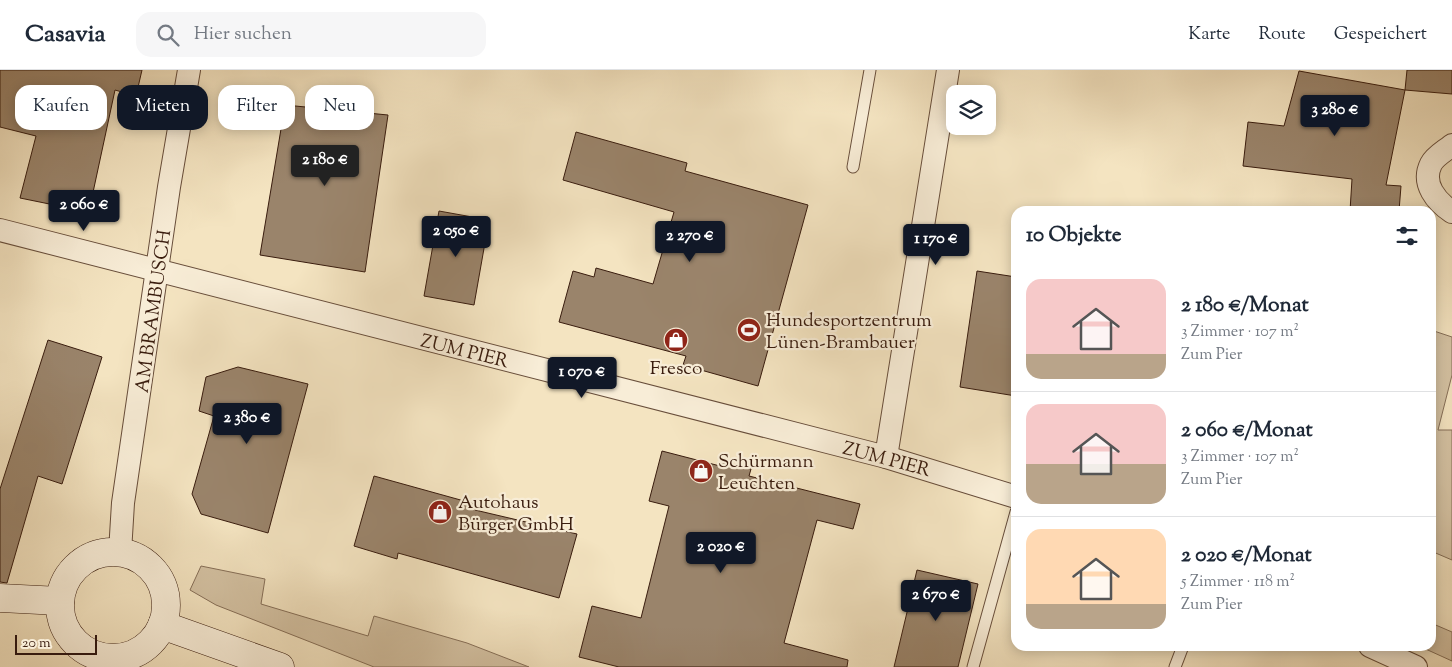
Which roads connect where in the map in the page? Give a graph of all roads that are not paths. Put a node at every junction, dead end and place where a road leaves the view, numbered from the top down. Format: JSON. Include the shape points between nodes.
{"nodes":[{"id":1,"x":189,"y":70,"type":"edge"},
{"id":2,"x":870,"y":70,"type":"edge"},
{"id":3,"x":948,"y":70,"type":"edge"},
{"id":4,"x":1452,"y":145,"type":"edge"},
{"id":5,"x":853,"y":167,"type":"dead end"},
{"id":6,"x":1452,"y":212,"type":"edge"},
{"id":7,"x":0,"y":230,"type":"edge"},
{"id":8,"x":158,"y":270,"type":"junction"},
{"id":9,"x":886,"y":456,"type":"junction"},
{"id":10,"x":1011,"y":495,"type":"edge"},
{"id":11,"x":1011,"y":530,"type":"edge"},
{"id":12,"x":120,"y":552,"type":"junction"},
{"id":13,"x":0,"y":598,"type":"edge"},
{"id":14,"x":60,"y":601,"type":"junction"},
{"id":15,"x":162,"y":625,"type":"junction"},
{"id":16,"x":1181,"y":651,"type":"edge"},
{"id":17,"x":1381,"y":651,"type":"edge"},
{"id":18,"x":110,"y":662,"type":"edge"},
{"id":19,"x":280,"y":667,"type":"edge"},
{"id":20,"x":973,"y":667,"type":"edge"},
{"id":21,"x":1175,"y":667,"type":"edge"},
{"id":22,"x":1416,"y":667,"type":"edge"}],
"edges":[{"from":1,"to":8,"type":"street","name":"AM BRAMBUSCH"},
{"from":2,"to":5,"type":"lane"},
{"from":3,"to":9,"type":"street"},
{"from":4,"to":6,"type":"street","via":[[1431,164],[1428,177],[1431,191],[1439,203]]},
{"from":7,"to":8,"type":"street","name":"ZUM PIER"},
{"from":8,"to":9,"type":"street","name":"ZUM PIER"},
{"from":8,"to":12,"type":"street","name":"AM BRAMBUSCH","via":[[123,503]]},
{"from":9,"to":10,"type":"street","name":"ZUM PIER"},
{"from":11,"to":20,"type":"lane"},
{"from":12,"to":14,"type":"main road","via":[[92,556],[79,564],[63,587]]},
{"from":12,"to":15,"type":"main road","via":[[142,562],[159,578],[165,594],[166,610]]},
{"from":13,"to":14,"type":"main road"},
{"from":14,"to":18,"type":"main road","via":[[61,618],[68,633],[79,646]]},
{"from":15,"to":18,"type":"main road","via":[[147,646]]},
{"from":15,"to":19,"type":"main road"},
{"from":16,"to":21,"type":"lane"},
{"from":17,"to":22,"type":"street"}]}
